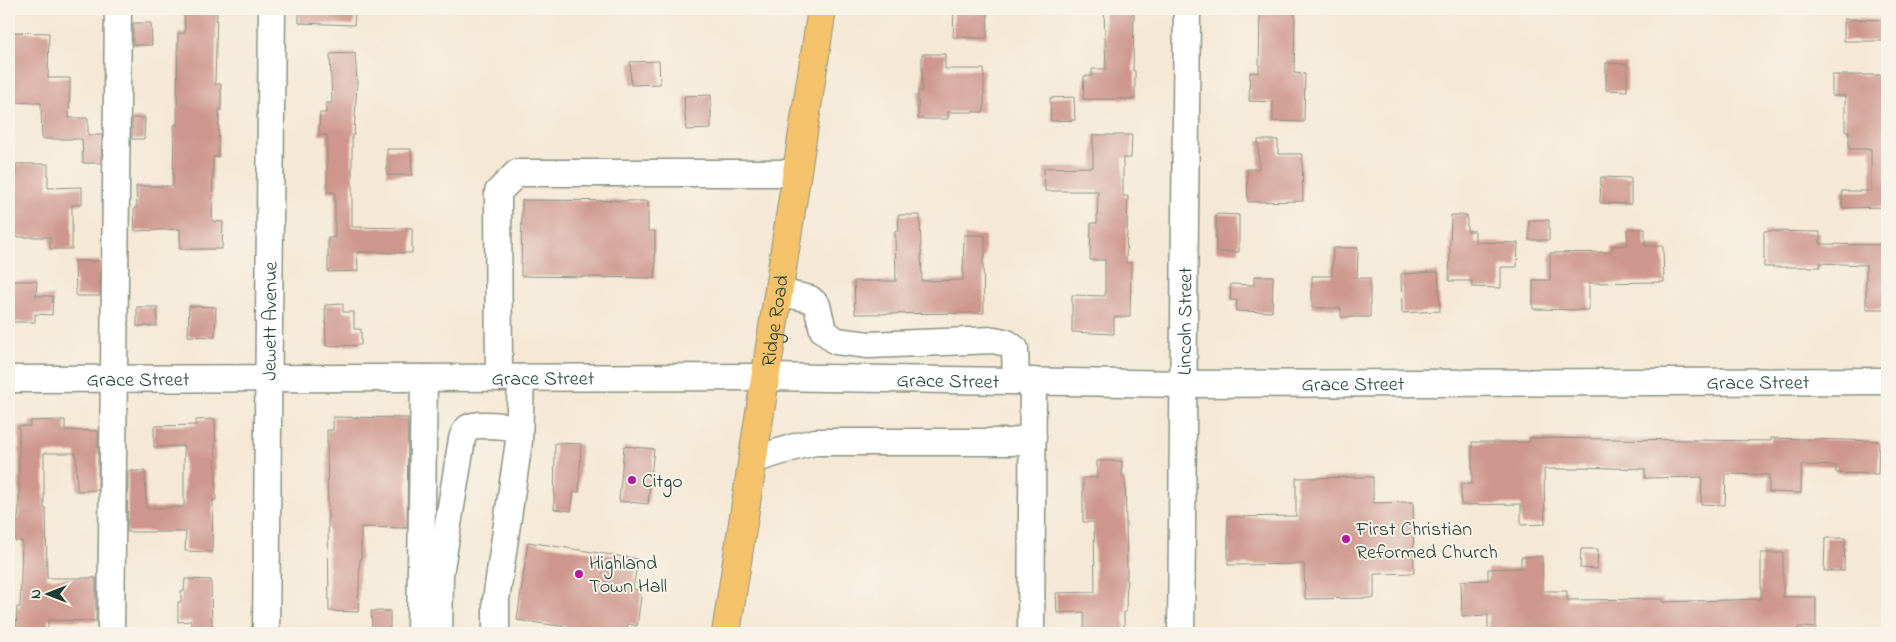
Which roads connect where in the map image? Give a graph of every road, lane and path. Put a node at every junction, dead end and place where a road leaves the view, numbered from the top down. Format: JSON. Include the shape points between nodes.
{"nodes":[{"id":1,"x":118,"y":9,"type":"edge"},
{"id":2,"x":272,"y":9,"type":"edge"},
{"id":3,"x":822,"y":9,"type":"edge"},
{"id":4,"x":1187,"y":9,"type":"edge"},
{"id":5,"x":797,"y":172,"type":"junction"},
{"id":6,"x":778,"y":292,"type":"junction"},
{"id":7,"x":766,"y":377,"type":"junction"},
{"id":8,"x":424,"y":378,"type":"junction"},
{"id":9,"x":510,"y":378,"type":"junction"},
{"id":10,"x":9,"y":379,"type":"edge"},
{"id":11,"x":114,"y":379,"type":"junction"},
{"id":12,"x":268,"y":379,"type":"junction"},
{"id":13,"x":1024,"y":381,"type":"junction"},
{"id":14,"x":1887,"y":381,"type":"edge"},
{"id":15,"x":1184,"y":384,"type":"junction"},
{"id":16,"x":518,"y":427,"type":"junction"},
{"id":17,"x":1033,"y":437,"type":"junction"},
{"id":18,"x":753,"y":460,"type":"junction"},
{"id":19,"x":111,"y":633,"type":"edge"},
{"id":20,"x":266,"y":633,"type":"edge"},
{"id":21,"x":420,"y":633,"type":"edge"},
{"id":22,"x":439,"y":633,"type":"edge"},
{"id":23,"x":496,"y":633,"type":"edge"},
{"id":24,"x":726,"y":633,"type":"edge"},
{"id":25,"x":1031,"y":633,"type":"edge"},
{"id":26,"x":1181,"y":633,"type":"edge"}],
"edges":[{"from":1,"to":11,"type":"street"},
{"from":2,"to":12,"type":"street","name":"Jewett Avenue"},
{"from":3,"to":5,"type":"main road","name":"Ridge Road"},
{"from":4,"to":15,"type":"street","name":"Lincoln Street"},
{"from":5,"to":6,"type":"main road","name":"Ridge Road"},
{"from":5,"to":9,"type":"street","via":[[517,173],[498,192]]},
{"from":6,"to":7,"type":"main road","name":"Ridge Road"},
{"from":6,"to":13,"type":"street","via":[[810,299],[817,305],[823,330],[836,341],[868,345],[994,340],[1008,343],[1015,348]]},
{"from":7,"to":9,"type":"street","name":"Grace Street"},
{"from":7,"to":13,"type":"street","name":"Grace Street"},
{"from":7,"to":18,"type":"main road","name":"Ridge Road"},
{"from":8,"to":9,"type":"street","name":"Grace Street"},
{"from":8,"to":12,"type":"street","name":"Grace Street"},
{"from":8,"to":21,"type":"street"},
{"from":9,"to":16,"type":"street"},
{"from":10,"to":11,"type":"street","name":"Grace Street"},
{"from":11,"to":12,"type":"street","name":"Grace Street"},
{"from":11,"to":19,"type":"street"},
{"from":12,"to":20,"type":"street","name":"Jewett Avenue"},
{"from":13,"to":15,"type":"street","name":"Grace Street"},
{"from":13,"to":17,"type":"street"},
{"from":14,"to":15,"type":"street","name":"Grace Street"},
{"from":15,"to":26,"type":"street","name":"Lincoln Street"},
{"from":16,"to":22,"type":"street","via":[[472,427],[464,432],[440,574]]},
{"from":16,"to":23,"type":"street","via":[[519,441],[496,600]]},
{"from":17,"to":18,"type":"street","via":[[1012,442],[815,442]]},
{"from":17,"to":25,"type":"street"},
{"from":18,"to":24,"type":"main road","name":"Ridge Road"}]}
